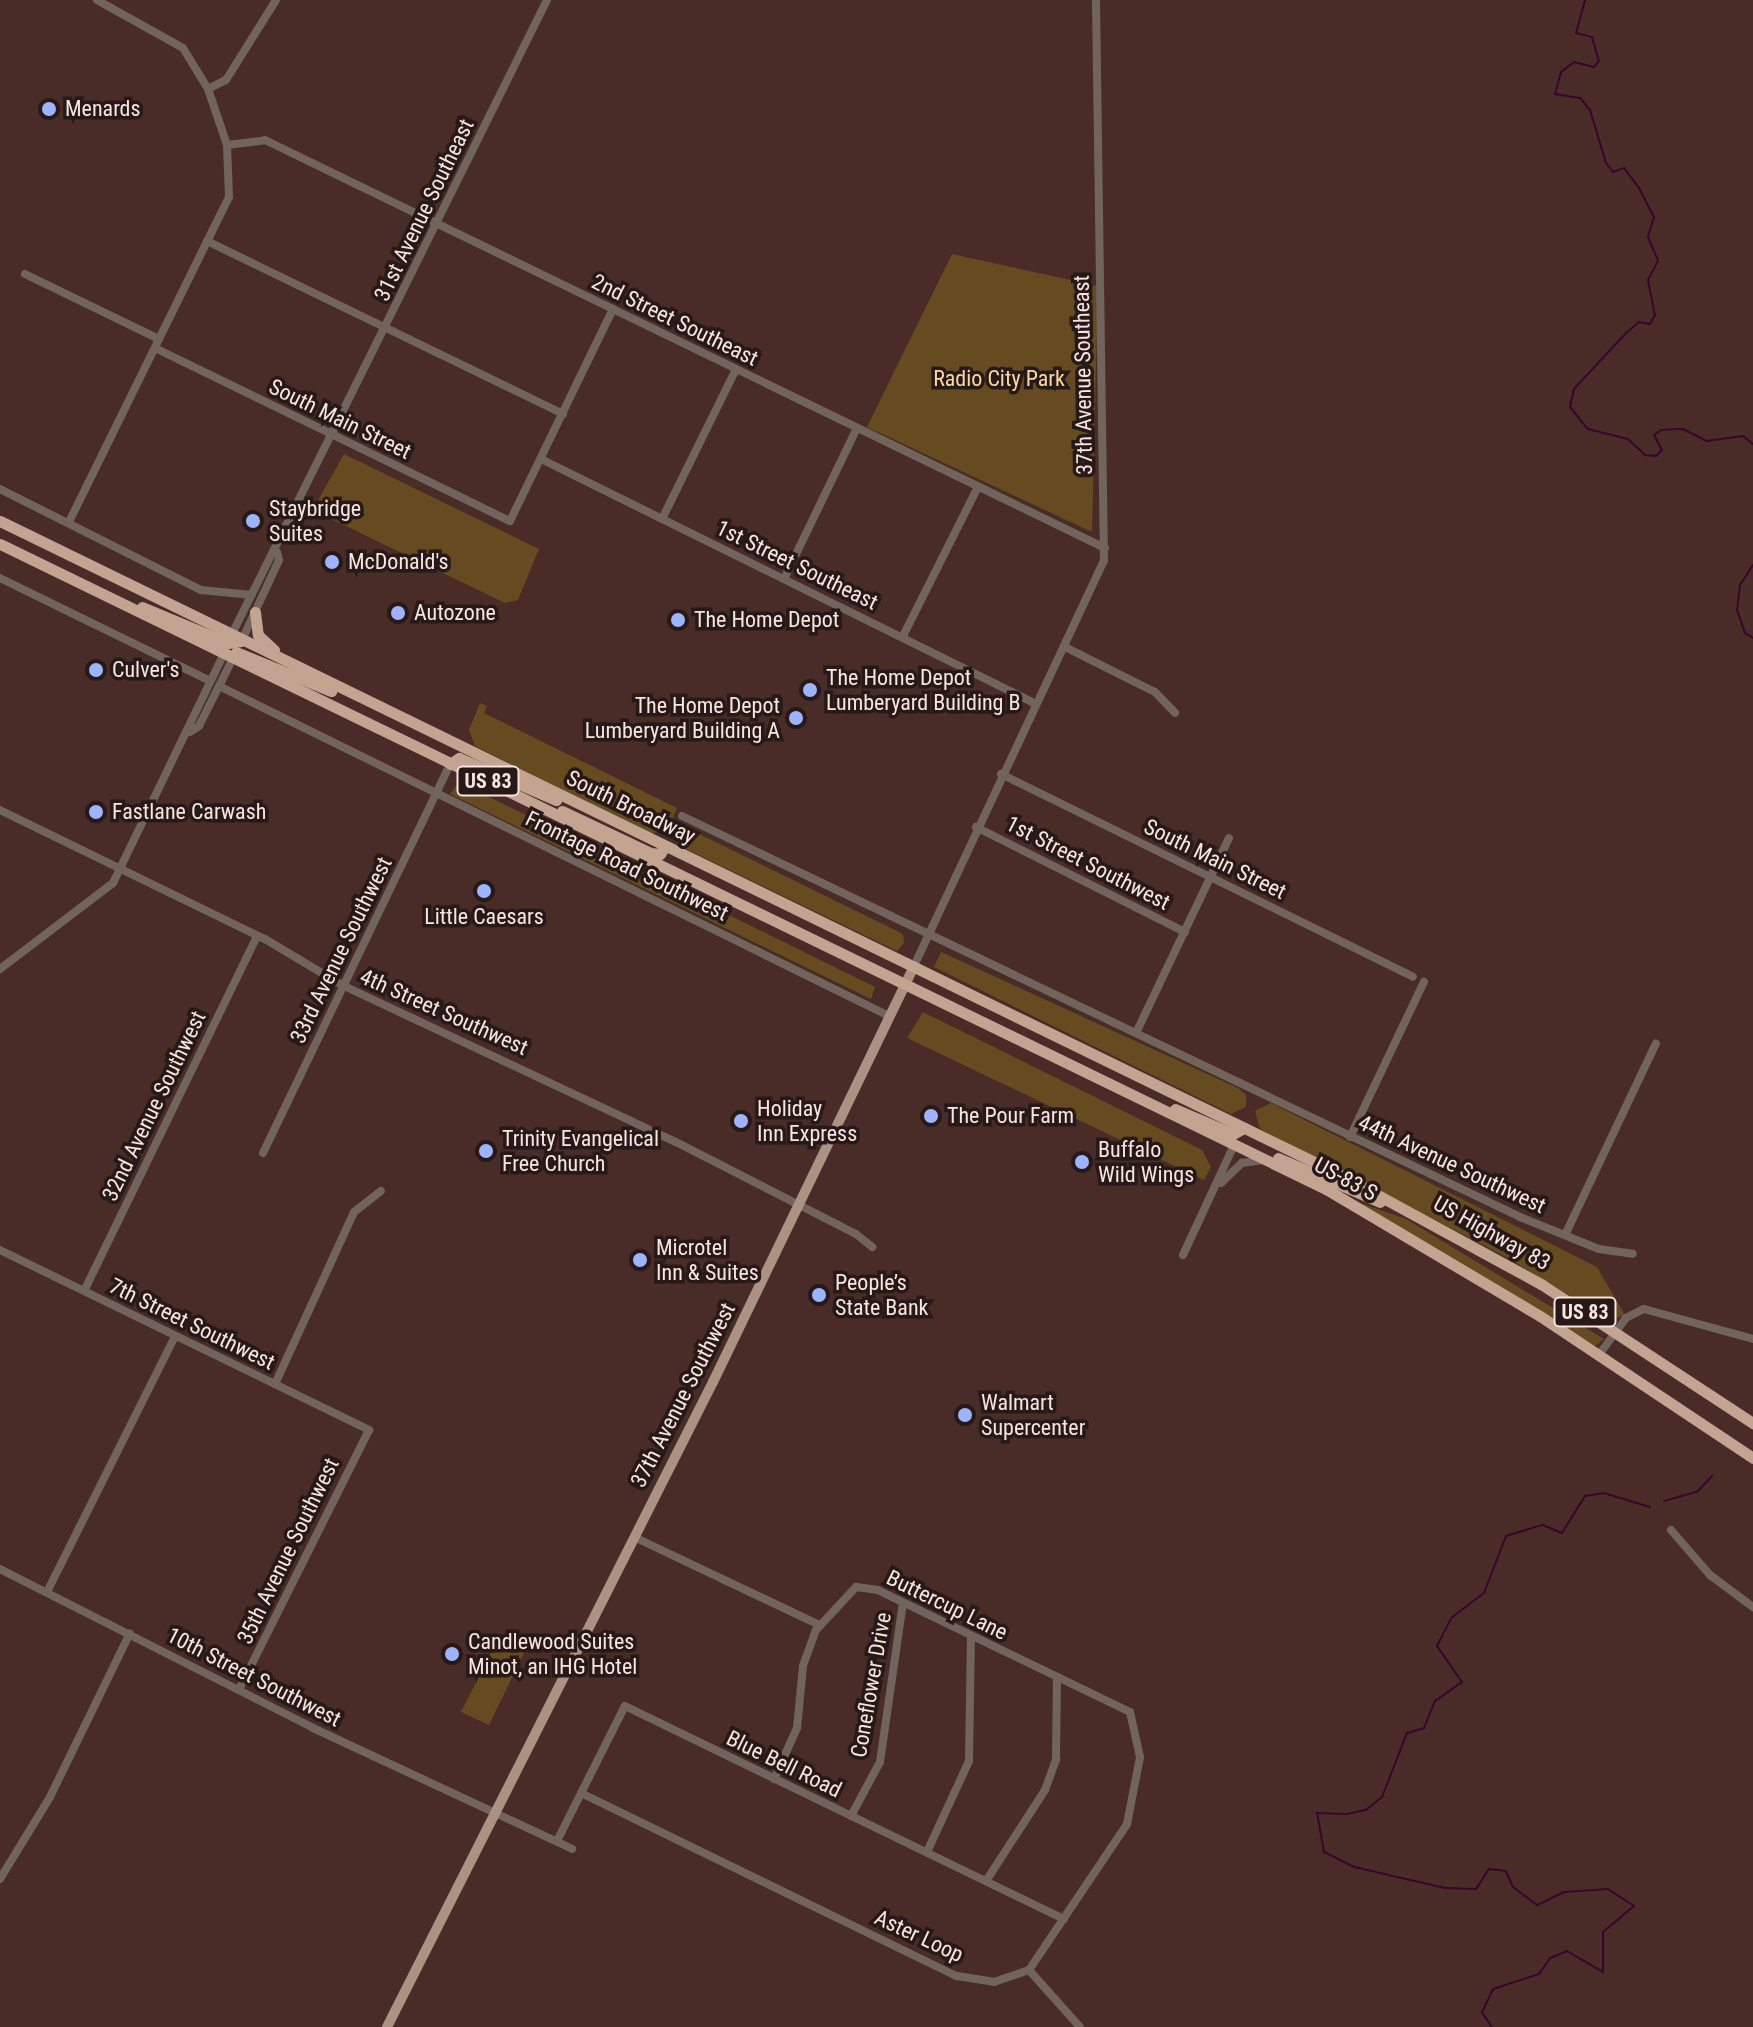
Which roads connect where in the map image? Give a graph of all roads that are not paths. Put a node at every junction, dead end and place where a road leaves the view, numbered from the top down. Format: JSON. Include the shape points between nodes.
{"nodes":[{"id":1,"x":97,"y":0,"type":"edge"},
{"id":2,"x":276,"y":0,"type":"edge"},
{"id":3,"x":547,"y":0,"type":"edge"},
{"id":4,"x":1096,"y":0,"type":"edge"},
{"id":5,"x":112,"y":3,"type":"edge"},
{"id":6,"x":208,"y":89,"type":"junction"},
{"id":7,"x":227,"y":145,"type":"junction"},
{"id":8,"x":438,"y":224,"type":"junction"},
{"id":9,"x":207,"y":241,"type":"junction"},
{"id":10,"x":25,"y":274,"type":"dead end"},
{"id":11,"x":613,"y":309,"type":"junction"},
{"id":12,"x":387,"y":329,"type":"junction"},
{"id":13,"x":157,"y":344,"type":"junction"},
{"id":14,"x":736,"y":369,"type":"junction"},
{"id":15,"x":563,"y":414,"type":"junction"},
{"id":16,"x":857,"y":428,"type":"junction"},
{"id":17,"x":334,"y":437,"type":"junction"},
{"id":18,"x":541,"y":459,"type":"junction"},
{"id":19,"x":978,"y":487,"type":"junction"},
{"id":20,"x":0,"y":489,"type":"edge"},
{"id":21,"x":662,"y":519,"type":"junction"},
{"id":22,"x":0,"y":521,"type":"edge"},
{"id":23,"x":69,"y":522,"type":"junction"},
{"id":24,"x":0,"y":544,"type":"edge"},
{"id":25,"x":1105,"y":548,"type":"junction"},
{"id":26,"x":277,"y":552,"type":"junction"},
{"id":27,"x":0,"y":578,"type":"edge"},
{"id":28,"x":784,"y":579,"type":"junction"},
{"id":29,"x":252,"y":595,"type":"junction"},
{"id":30,"x":255,"y":612,"type":"junction"},
{"id":31,"x":903,"y":636,"type":"junction"},
{"id":32,"x":232,"y":647,"type":"junction"},
{"id":33,"x":1065,"y":647,"type":"junction"},
{"id":34,"x":307,"y":673,"type":"junction"},
{"id":35,"x":210,"y":681,"type":"junction"},
{"id":36,"x":219,"y":686,"type":"junction"},
{"id":37,"x":296,"y":687,"type":"junction"},
{"id":38,"x":1036,"y":704,"type":"junction"},
{"id":39,"x":374,"y":705,"type":"junction"},
{"id":40,"x":1175,"y":713,"type":"dead end"},
{"id":41,"x":190,"y":732,"type":"junction"},
{"id":42,"x":453,"y":743,"type":"junction"},
{"id":43,"x":450,"y":764,"type":"junction"},
{"id":44,"x":1001,"y":774,"type":"junction"},
{"id":45,"x":437,"y":794,"type":"junction"},
{"id":46,"x":527,"y":799,"type":"junction"},
{"id":47,"x":588,"y":809,"type":"junction"},
{"id":48,"x":0,"y":810,"type":"edge"},
{"id":49,"x":682,"y":816,"type":"dead end"},
{"id":50,"x":976,"y":827,"type":"junction"},
{"id":51,"x":1229,"y":838,"type":"dead end"},
{"id":52,"x":665,"y":846,"type":"junction"},
{"id":53,"x":121,"y":869,"type":"junction"},
{"id":54,"x":1212,"y":878,"type":"junction"},
{"id":55,"x":1185,"y":932,"type":"junction"},
{"id":56,"x":927,"y":935,"type":"junction"},
{"id":57,"x":257,"y":936,"type":"junction"},
{"id":58,"x":914,"y":966,"type":"junction"},
{"id":59,"x":0,"y":969,"type":"edge"},
{"id":60,"x":1413,"y":977,"type":"dead end"},
{"id":61,"x":1424,"y":982,"type":"dead end"},
{"id":62,"x":342,"y":985,"type":"junction"},
{"id":63,"x":904,"y":986,"type":"junction"},
{"id":64,"x":889,"y":1016,"type":"junction"},
{"id":65,"x":1136,"y":1033,"type":"junction"},
{"id":66,"x":1656,"y":1043,"type":"dead end"},
{"id":67,"x":1136,"y":1097,"type":"junction"},
{"id":68,"x":1244,"y":1128,"type":"junction"},
{"id":69,"x":1350,"y":1137,"type":"junction"},
{"id":70,"x":1234,"y":1145,"type":"junction"},
{"id":71,"x":263,"y":1153,"type":"dead end"},
{"id":72,"x":1266,"y":1160,"type":"junction"},
{"id":73,"x":381,"y":1191,"type":"dead end"},
{"id":74,"x":1211,"y":1196,"type":"junction"},
{"id":75,"x":799,"y":1205,"type":"junction"},
{"id":76,"x":1411,"y":1211,"type":"junction"},
{"id":77,"x":1565,"y":1235,"type":"junction"},
{"id":78,"x":872,"y":1247,"type":"dead end"},
{"id":79,"x":0,"y":1250,"type":"edge"},
{"id":80,"x":1437,"y":1253,"type":"joint"},
{"id":81,"x":1633,"y":1254,"type":"dead end"},
{"id":82,"x":1183,"y":1255,"type":"dead end"},
{"id":83,"x":84,"y":1291,"type":"junction"},
{"id":84,"x":1615,"y":1332,"type":"junction"},
{"id":85,"x":175,"y":1336,"type":"junction"},
{"id":86,"x":1753,"y":1339,"type":"edge"},
{"id":87,"x":1598,"y":1356,"type":"junction"},
{"id":88,"x":275,"y":1384,"type":"junction"},
{"id":89,"x":1753,"y":1423,"type":"edge"},
{"id":90,"x":369,"y":1430,"type":"joint"},
{"id":91,"x":1753,"y":1458,"type":"edge"},
{"id":92,"x":1671,"y":1530,"type":"dead end"},
{"id":93,"x":634,"y":1537,"type":"junction"},
{"id":94,"x":0,"y":1569,"type":"edge"},
{"id":95,"x":47,"y":1592,"type":"junction"},
{"id":96,"x":903,"y":1603,"type":"junction"},
{"id":97,"x":1753,"y":1607,"type":"edge"},
{"id":98,"x":819,"y":1625,"type":"junction"},
{"id":99,"x":130,"y":1633,"type":"junction"},
{"id":100,"x":971,"y":1638,"type":"junction"},
{"id":101,"x":1057,"y":1677,"type":"junction"},
{"id":102,"x":240,"y":1688,"type":"junction"},
{"id":103,"x":774,"y":1779,"type":"junction"},
{"id":104,"x":581,"y":1793,"type":"junction"},
{"id":105,"x":492,"y":1815,"type":"junction"},
{"id":106,"x":851,"y":1816,"type":"junction"},
{"id":107,"x":557,"y":1841,"type":"junction"},
{"id":108,"x":572,"y":1849,"type":"dead end"},
{"id":109,"x":927,"y":1852,"type":"junction"},
{"id":110,"x":1,"y":1875,"type":"edge"},
{"id":111,"x":986,"y":1881,"type":"junction"},
{"id":112,"x":1064,"y":1919,"type":"junction"},
{"id":113,"x":1029,"y":1970,"type":"junction"},
{"id":114,"x":387,"y":2027,"type":"edge"},
{"id":115,"x":1080,"y":2027,"type":"edge"}],
"edges":[{"from":1,"to":5,"type":"street"},
{"from":2,"to":6,"type":"street","via":[[226,80]]},
{"from":3,"to":8,"type":"street","name":"31st Avenue Southeast"},
{"from":4,"to":25,"type":"street","name":"37th Avenue Southeast"},
{"from":5,"to":6,"type":"street","via":[[183,48]]},
{"from":6,"to":7,"type":"street"},
{"from":7,"to":8,"type":"street","name":"2nd Street Southeast","via":[[265,140]]},
{"from":7,"to":9,"type":"street","via":[[229,197]]},
{"from":8,"to":11,"type":"street","name":"2nd Street Southeast"},
{"from":8,"to":12,"type":"street","name":"31st Avenue Southeast"},
{"from":9,"to":12,"type":"street"},
{"from":9,"to":13,"type":"street"},
{"from":10,"to":13,"type":"street","name":"South Main Street"},
{"from":11,"to":14,"type":"street","name":"2nd Street Southeast"},
{"from":11,"to":15,"type":"street"},
{"from":12,"to":15,"type":"street"},
{"from":12,"to":17,"type":"street","name":"31st Avenue Southeast"},
{"from":13,"to":17,"type":"street","name":"South Main Street"},
{"from":13,"to":23,"type":"street"},
{"from":14,"to":16,"type":"street","name":"2nd Street Southeast"},
{"from":14,"to":21,"type":"street"},
{"from":15,"to":18,"type":"street"},
{"from":16,"to":19,"type":"street","name":"2nd Street Southeast"},
{"from":16,"to":28,"type":"street"},
{"from":17,"to":18,"type":"street","name":"South Main Street","via":[[510,521]]},
{"from":17,"to":26,"type":"street","name":"31st Avenue Southeast"},
{"from":18,"to":21,"type":"street","name":"1st Street Southeast"},
{"from":19,"to":25,"type":"street","name":"2nd Street Southeast"},
{"from":19,"to":31,"type":"street"},
{"from":20,"to":23,"type":"street"},
{"from":21,"to":28,"type":"street","name":"1st Street Southeast"},
{"from":22,"to":32,"type":"highway","name":"South Broadway","number":"US 83"},
{"from":23,"to":29,"type":"street","via":[[201,590]]},
{"from":24,"to":32,"type":"highway","name":"South Broadway","number":"US 83","via":[[106,596]]},
{"from":25,"to":33,"type":"street","name":"37th Avenue Southeast","via":[[1100,575]]},
{"from":26,"to":29,"type":"street"},
{"from":26,"to":30,"type":"street","via":[[279,560]]},
{"from":27,"to":35,"type":"street"},
{"from":28,"to":31,"type":"street","name":"1st Street Southeast"},
{"from":29,"to":32,"type":"street"},
{"from":30,"to":32,"type":"street"},
{"from":30,"to":34,"type":"highway","via":[[265,644]]},
{"from":31,"to":38,"type":"street","name":"1st Street Southeast"},
{"from":32,"to":34,"type":"highway","name":"South Broadway","number":"US 83"},
{"from":32,"to":35,"type":"street"},
{"from":32,"to":36,"type":"street"},
{"from":32,"to":37,"type":"highway","name":"South Broadway","number":"US 83"},
{"from":32,"to":39,"type":"highway"},
{"from":33,"to":38,"type":"street","name":"37th Avenue Southeast"},
{"from":33,"to":40,"type":"street","via":[[1155,692]]},
{"from":34,"to":39,"type":"highway","name":"South Broadway","number":"US 83"},
{"from":35,"to":41,"type":"street"},
{"from":36,"to":41,"type":"street","via":[[199,726]]},
{"from":36,"to":45,"type":"street","name":"Frontage Road Southwest"},
{"from":37,"to":42,"type":"highway","via":[[440,751]]},
{"from":37,"to":43,"type":"highway","name":"South Broadway","number":"US 83"},
{"from":38,"to":44,"type":"street","name":"37th Avenue Southeast"},
{"from":39,"to":42,"type":"highway","name":"South Broadway","number":"US 83"},
{"from":41,"to":53,"type":"street"},
{"from":42,"to":47,"type":"highway","name":"South Broadway","number":"US 83"},
{"from":43,"to":45,"type":"street","name":"33rd Avenue Southwest"},
{"from":43,"to":46,"type":"highway","name":"South Broadway","number":"US 83"},
{"from":43,"to":47,"type":"highway","via":[[459,758],[527,791]]},
{"from":44,"to":50,"type":"street","name":"37th Avenue Southwest"},
{"from":44,"to":54,"type":"street","name":"South Main Street"},
{"from":45,"to":62,"type":"street","name":"33rd Avenue Southwest"},
{"from":45,"to":64,"type":"street","name":"Frontage Road Southwest"},
{"from":46,"to":52,"type":"highway","via":[[577,816],[651,853],[660,854]]},
{"from":46,"to":63,"type":"highway","name":"South Broadway","number":"US 83"},
{"from":47,"to":52,"type":"highway","name":"South Broadway","number":"US 83"},
{"from":48,"to":53,"type":"street","name":"4th Street Southwest"},
{"from":49,"to":56,"type":"street"},
{"from":50,"to":55,"type":"street","name":"1st Street Southwest"},
{"from":50,"to":56,"type":"street","name":"37th Avenue Southwest"},
{"from":51,"to":54,"type":"street"},
{"from":52,"to":58,"type":"highway","name":"South Broadway","number":"US 83"},
{"from":53,"to":57,"type":"street","name":"4th Street Southwest"},
{"from":53,"to":59,"type":"street","via":[[100,894]]},
{"from":54,"to":55,"type":"street"},
{"from":54,"to":60,"type":"street","name":"South Main Street"},
{"from":55,"to":65,"type":"street"},
{"from":56,"to":58,"type":"street","name":"37th Avenue Southwest"},
{"from":56,"to":65,"type":"street"},
{"from":57,"to":62,"type":"street","name":"4th Street Southwest"},
{"from":57,"to":83,"type":"street","name":"32nd Avenue Southwest"},
{"from":58,"to":63,"type":"main road","name":"37th Avenue Southwest"},
{"from":58,"to":68,"type":"highway","name":"South Broadway","number":"US 83"},
{"from":61,"to":69,"type":"street"},
{"from":62,"to":71,"type":"street","name":"33rd Avenue Southwest"},
{"from":62,"to":75,"type":"street","name":"4th Street Southwest","via":[[541,1076]]},
{"from":63,"to":64,"type":"main road","name":"37th Avenue Southwest"},
{"from":63,"to":67,"type":"highway","name":"South Broadway","number":"US 83"},
{"from":64,"to":75,"type":"main road","name":"37th Avenue Southwest"},
{"from":65,"to":69,"type":"street","name":"44th Avenue Southwest"},
{"from":66,"to":77,"type":"street"},
{"from":67,"to":68,"type":"highway","via":[[1233,1134]]},
{"from":67,"to":70,"type":"highway","name":"South Broadway","number":"US 83"},
{"from":68,"to":76,"type":"highway","number":"US 83"},
{"from":69,"to":77,"type":"street","name":"44th Avenue Southwest"},
{"from":70,"to":72,"type":"highway","name":"US-83 S","number":"US 83"},
{"from":70,"to":74,"type":"street"},
{"from":70,"to":76,"type":"highway","via":[[1243,1141],[1354,1192]]},
{"from":72,"to":74,"type":"street","via":[[1234,1168]]},
{"from":72,"to":80,"type":"highway","name":"US-83 S","number":"US 83"},
{"from":73,"to":88,"type":"street","via":[[354,1212]]},
{"from":74,"to":82,"type":"street"},
{"from":75,"to":78,"type":"street","name":"4th Street Southwest"},
{"from":75,"to":93,"type":"main road","name":"37th Avenue Southwest"},
{"from":76,"to":84,"type":"highway","name":"US Highway 83","number":"US 83"},
{"from":77,"to":81,"type":"street","name":"44th Avenue Southwest","via":[[1599,1249]]},
{"from":79,"to":83,"type":"street","name":"7th Street Southwest"},
{"from":80,"to":87,"type":"highway","name":"US Highway 83","number":"US 83"},
{"from":83,"to":85,"type":"street","name":"7th Street Southwest"},
{"from":84,"to":86,"type":"street","via":[[1634,1311],[1644,1309]]},
{"from":84,"to":87,"type":"street"},
{"from":84,"to":89,"type":"highway","name":"US Highway 83","number":"US 83"},
{"from":85,"to":88,"type":"street","name":"7th Street Southwest"},
{"from":85,"to":95,"type":"street"},
{"from":87,"to":91,"type":"highway","name":"US Highway 83","number":"US 83"},
{"from":88,"to":90,"type":"street","name":"7th Street Southwest"},
{"from":90,"to":102,"type":"street","name":"35th Avenue Southwest"},
{"from":92,"to":97,"type":"street","via":[[1710,1575]]},
{"from":93,"to":98,"type":"street"},
{"from":93,"to":105,"type":"main road","name":"37th Avenue Southwest"},
{"from":94,"to":95,"type":"street","name":"10th Street Southwest"},
{"from":95,"to":99,"type":"street","name":"10th Street Southwest"},
{"from":96,"to":98,"type":"street","name":"Buttercup Lane","via":[[878,1590],[856,1587]]},
{"from":96,"to":100,"type":"street","name":"Buttercup Lane"},
{"from":96,"to":106,"type":"street","name":"Coneflower Drive","via":[[880,1762]]},
{"from":98,"to":103,"type":"street","name":"Buttercup Lane","via":[[803,1666],[797,1728]]},
{"from":99,"to":102,"type":"street","name":"10th Street Southwest"},
{"from":99,"to":110,"type":"street","via":[[50,1797]]},
{"from":100,"to":101,"type":"street","name":"Buttercup Lane"},
{"from":100,"to":109,"type":"street","via":[[969,1761]]},
{"from":101,"to":111,"type":"street","via":[[1056,1759],[1045,1790]]},
{"from":101,"to":112,"type":"street","name":"Buttercup Lane","via":[[1130,1712],[1140,1757],[1127,1824]]},
{"from":102,"to":105,"type":"street","name":"10th Street Southwest"},
{"from":103,"to":104,"type":"street","name":"Blue Bell Road","via":[[625,1706]]},
{"from":103,"to":106,"type":"street","name":"Blue Bell Road"},
{"from":104,"to":107,"type":"street","name":"Blue Bell Road"},
{"from":104,"to":113,"type":"street","name":"Aster Loop","via":[[957,1976],[994,1982]]},
{"from":105,"to":107,"type":"street","name":"10th Street Southwest"},
{"from":105,"to":114,"type":"main road","name":"37th Avenue Southwest"},
{"from":106,"to":109,"type":"street","name":"Blue Bell Road"},
{"from":107,"to":108,"type":"street","name":"10th Street Southwest"},
{"from":109,"to":111,"type":"street","name":"Blue Bell Road"},
{"from":111,"to":112,"type":"street","name":"Blue Bell Road"},
{"from":112,"to":113,"type":"street"},
{"from":113,"to":115,"type":"street"}]}
